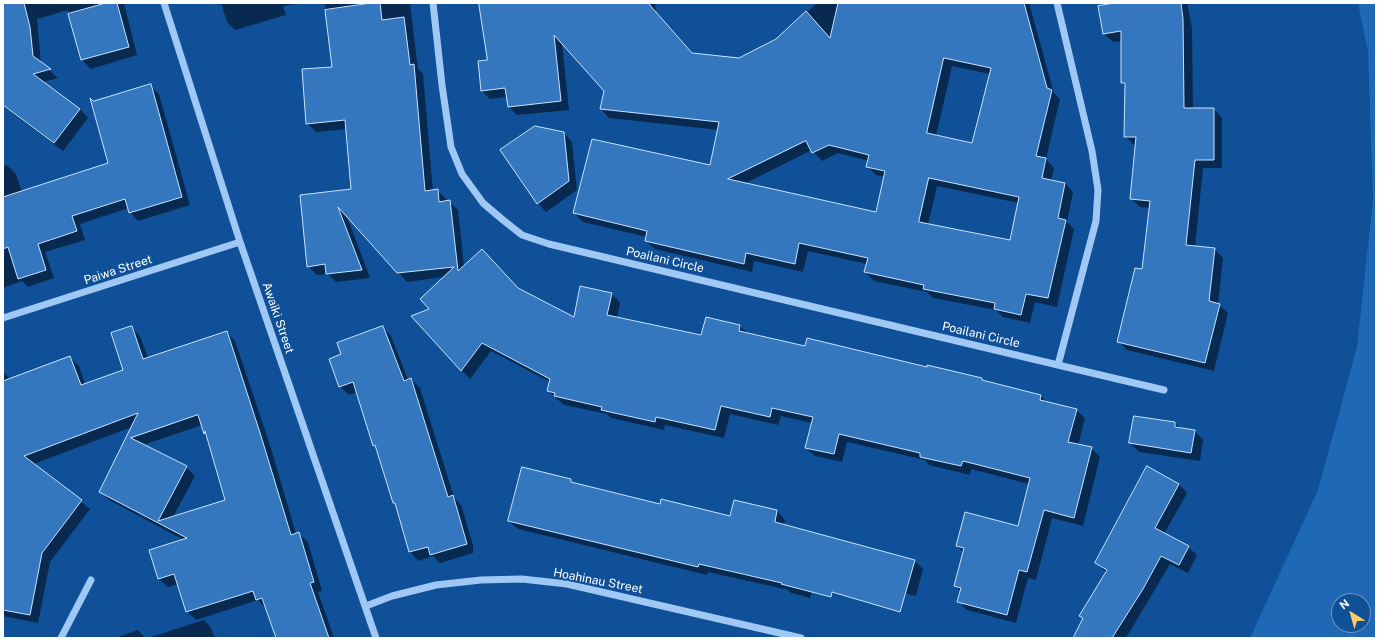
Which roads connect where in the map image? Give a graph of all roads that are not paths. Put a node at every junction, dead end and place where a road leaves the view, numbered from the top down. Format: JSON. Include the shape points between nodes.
{"nodes":[{"id":1,"x":164,"y":3,"type":"edge"},
{"id":2,"x":433,"y":3,"type":"edge"},
{"id":3,"x":1057,"y":3,"type":"edge"},
{"id":4,"x":240,"y":242,"type":"junction"},
{"id":5,"x":3,"y":318,"type":"edge"},
{"id":6,"x":1058,"y":365,"type":"junction"},
{"id":7,"x":1164,"y":390,"type":"dead end"},
{"id":8,"x":91,"y":580,"type":"dead end"},
{"id":9,"x":366,"y":606,"type":"junction"},
{"id":10,"x":61,"y":638,"type":"edge"},
{"id":11,"x":376,"y":638,"type":"edge"},
{"id":12,"x":801,"y":638,"type":"edge"}],
"edges":[{"from":1,"to":4,"type":"street","name":"Awaiki Street"},
{"from":2,"to":6,"type":"street","name":"Poailani Circle","via":[[451,147],[462,174],[483,203],[522,235],[549,244]]},
{"from":3,"to":6,"type":"street","via":[[1092,151],[1098,190],[1096,221]]},
{"from":4,"to":5,"type":"street","name":"Paiwa Street"},
{"from":4,"to":9,"type":"street","name":"Awaiki Street"},
{"from":6,"to":7,"type":"street","name":"Poailani Circle"},
{"from":8,"to":10,"type":"street"},
{"from":9,"to":11,"type":"street","name":"Awaiki Street"},
{"from":9,"to":12,"type":"street","name":"Hoahinau Street","via":[[392,596],[436,585],[522,579],[567,584]]}]}
